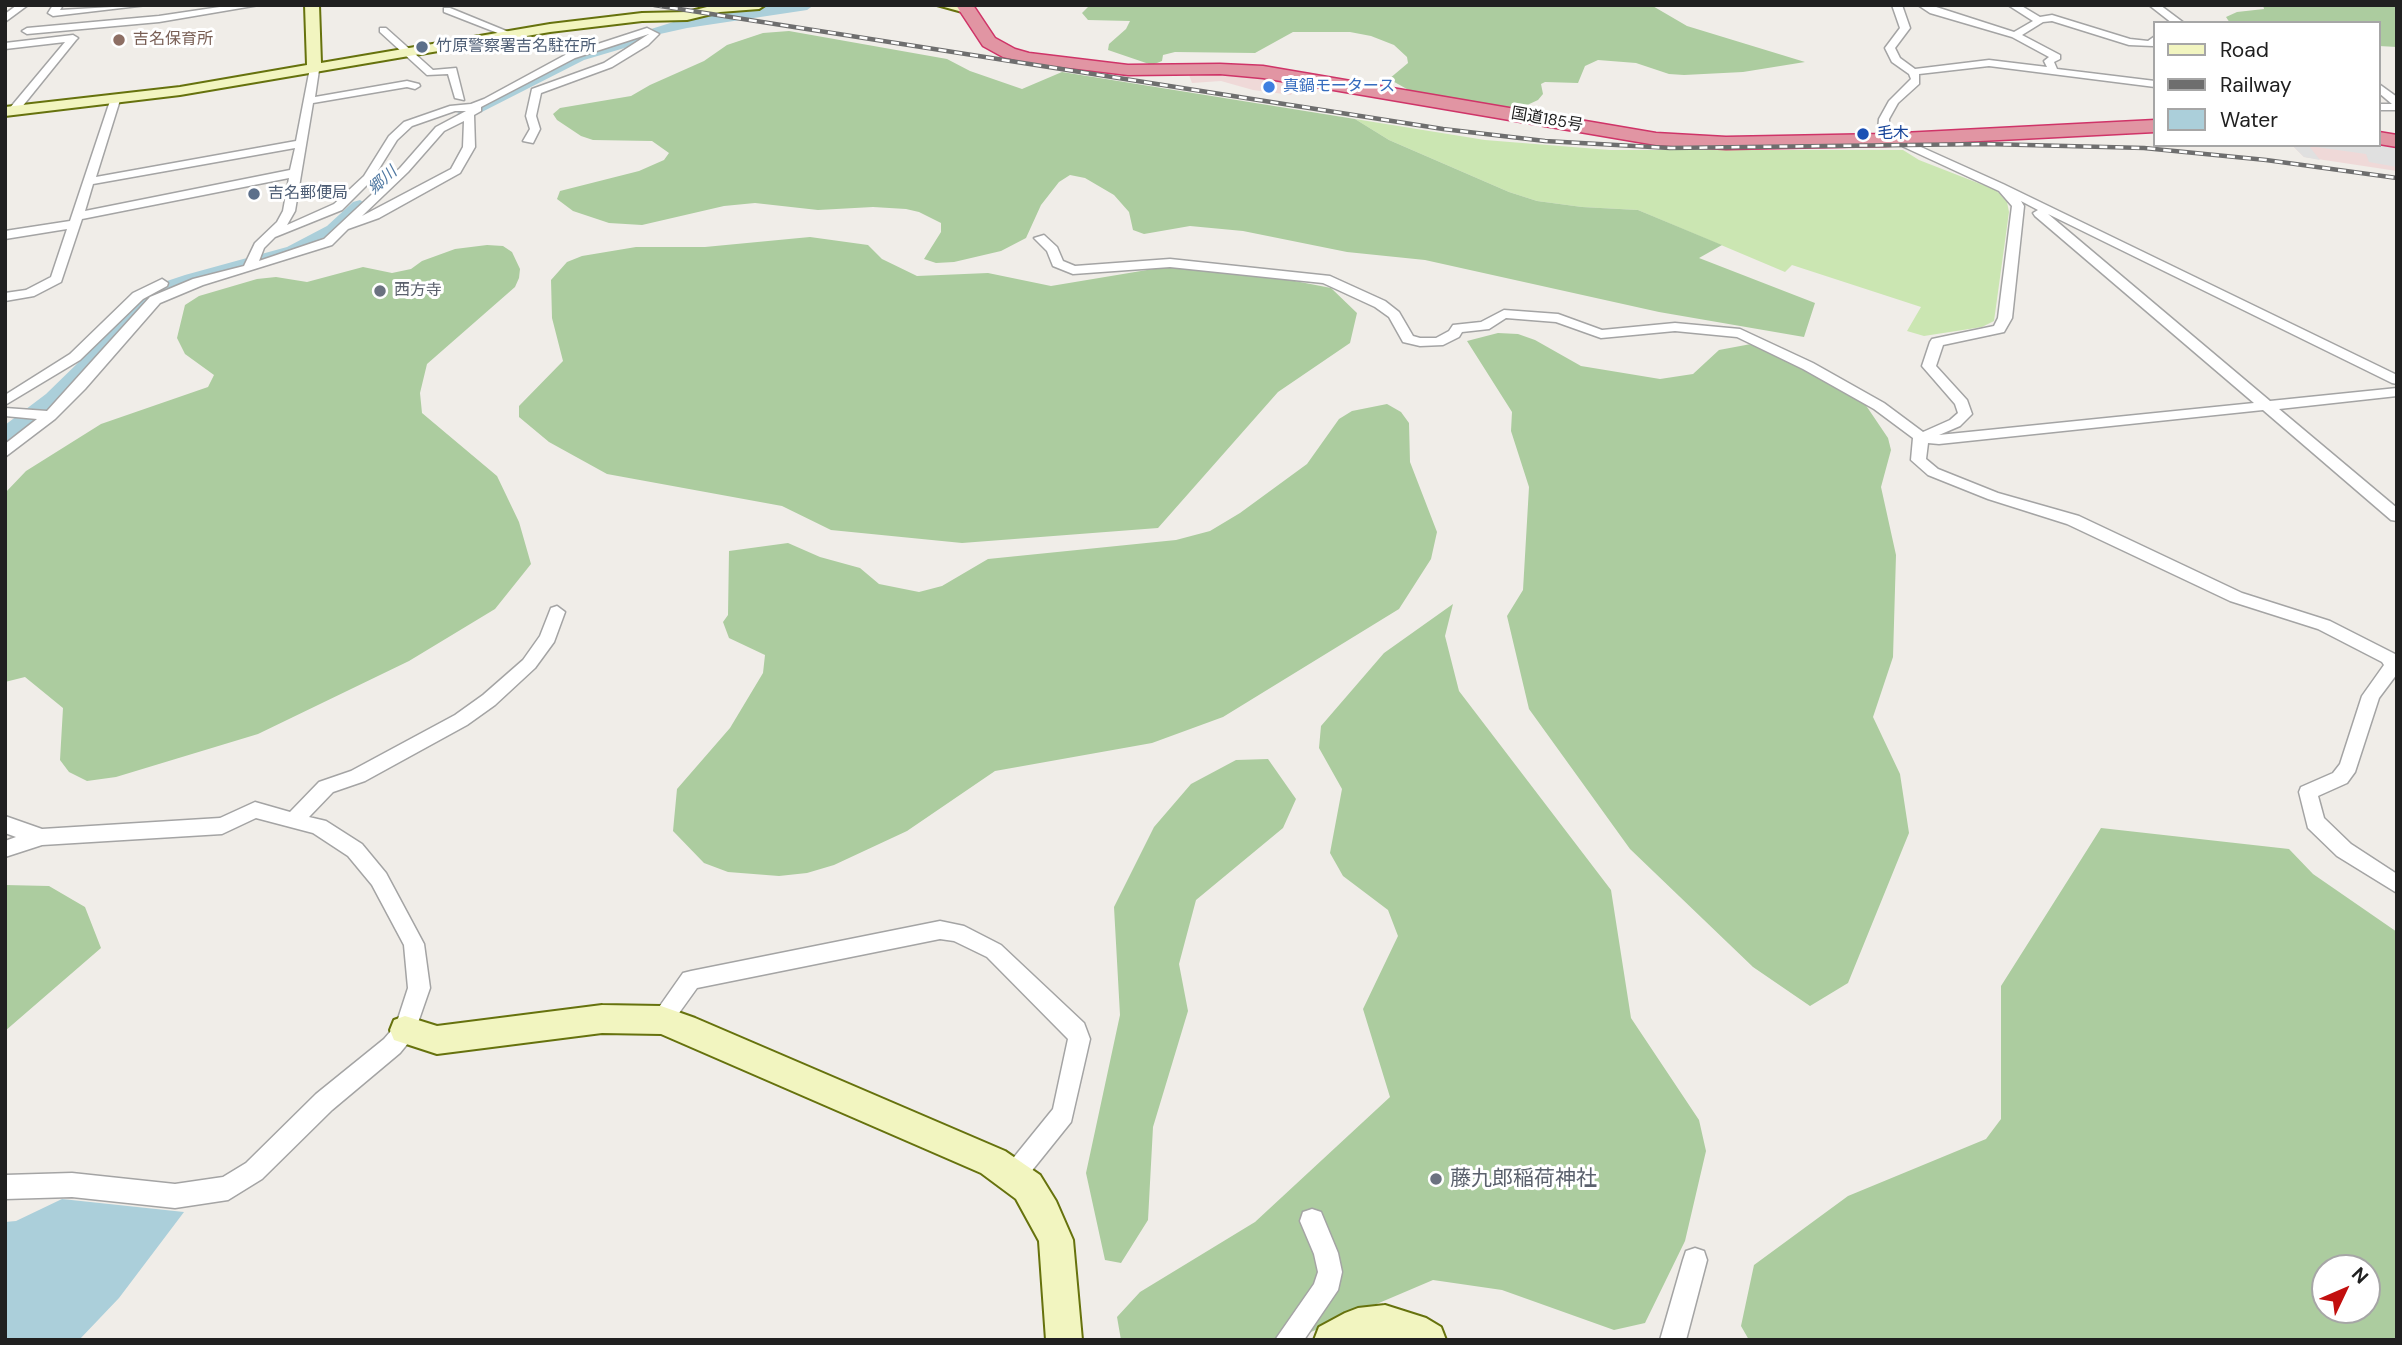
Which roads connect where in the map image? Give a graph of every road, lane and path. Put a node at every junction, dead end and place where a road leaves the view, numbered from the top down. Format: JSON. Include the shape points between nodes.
{"nodes":[{"id":1,"x":23,"y":5,"type":"edge"},
{"id":2,"x":58,"y":5,"type":"edge"},
{"id":3,"x":142,"y":5,"type":"edge"},
{"id":4,"x":254,"y":5,"type":"edge"},
{"id":5,"x":312,"y":5,"type":"edge"},
{"id":6,"x":760,"y":5,"type":"edge"},
{"id":7,"x":943,"y":5,"type":"edge"},
{"id":8,"x":1897,"y":5,"type":"edge"},
{"id":9,"x":1923,"y":5,"type":"edge"},
{"id":10,"x":2013,"y":5,"type":"edge"},
{"id":11,"x":2154,"y":5,"type":"edge"},
{"id":12,"x":965,"y":7,"type":"edge"},
{"id":13,"x":186,"y":10,"type":"edge"},
{"id":14,"x":447,"y":10,"type":"dead end"},
{"id":15,"x":5,"y":19,"type":"edge"},
{"id":16,"x":2038,"y":20,"type":"junction"},
{"id":17,"x":2176,"y":21,"type":"edge"},
{"id":18,"x":648,"y":28,"type":"junction"},
{"id":19,"x":383,"y":30,"type":"dead end"},
{"id":20,"x":27,"y":31,"type":"dead end"},
{"id":21,"x":511,"y":35,"type":"junction"},
{"id":22,"x":2015,"y":35,"type":"junction"},
{"id":23,"x":2154,"y":40,"type":"edge"},
{"id":24,"x":10,"y":46,"type":"edge"},
{"id":25,"x":412,"y":53,"type":"junction"},
{"id":26,"x":5,"y":56,"type":"edge"},
{"id":27,"x":314,"y":70,"type":"junction"},
{"id":28,"x":2053,"y":70,"type":"junction"},
{"id":29,"x":1913,"y":72,"type":"junction"},
{"id":30,"x":2154,"y":84,"type":"edge"},
{"id":31,"x":415,"y":86,"type":"dead end"},
{"id":32,"x":2381,"y":89,"type":"edge"},
{"id":33,"x":460,"y":98,"type":"dead end"},
{"id":34,"x":495,"y":99,"type":"junction"},
{"id":35,"x":115,"y":100,"type":"junction"},
{"id":36,"x":308,"y":101,"type":"junction"},
{"id":37,"x":2397,"y":105,"type":"edge"},
{"id":38,"x":9,"y":111,"type":"edge"},
{"id":39,"x":469,"y":113,"type":"junction"},
{"id":40,"x":2154,"y":126,"type":"edge"},
{"id":41,"x":1898,"y":140,"type":"junction"},
{"id":42,"x":528,"y":141,"type":"dead end"},
{"id":43,"x":299,"y":149,"type":"junction"},
{"id":44,"x":295,"y":173,"type":"junction"},
{"id":45,"x":88,"y":182,"type":"junction"},
{"id":46,"x":1999,"y":186,"type":"junction"},
{"id":47,"x":2023,"y":198,"type":"junction"},
{"id":48,"x":118,"y":199,"type":"junction"},
{"id":49,"x":74,"y":221,"type":"junction"},
{"id":50,"x":344,"y":229,"type":"junction"},
{"id":51,"x":267,"y":236,"type":"junction"},
{"id":52,"x":6,"y":238,"type":"edge"},
{"id":53,"x":1040,"y":238,"type":"dead end"},
{"id":54,"x":251,"y":265,"type":"junction"},
{"id":55,"x":162,"y":283,"type":"dead end"},
{"id":56,"x":151,"y":295,"type":"junction"},
{"id":57,"x":5,"y":297,"type":"edge"},
{"id":58,"x":2397,"y":380,"type":"edge"},
{"id":59,"x":2397,"y":392,"type":"edge"},
{"id":60,"x":5,"y":401,"type":"edge"},
{"id":61,"x":2267,"y":406,"type":"junction"},
{"id":62,"x":5,"y":412,"type":"edge"},
{"id":63,"x":47,"y":416,"type":"junction"},
{"id":64,"x":1921,"y":437,"type":"junction"},
{"id":65,"x":5,"y":452,"type":"edge"},
{"id":66,"x":2397,"y":516,"type":"edge"},
{"id":67,"x":557,"y":612,"type":"dead end"},
{"id":68,"x":293,"y":821,"type":"junction"},
{"id":69,"x":5,"y":824,"type":"edge"},
{"id":70,"x":42,"y":837,"type":"junction"},
{"id":71,"x":5,"y":849,"type":"edge"},
{"id":72,"x":2397,"y":885,"type":"edge"},
{"id":73,"x":661,"y":1020,"type":"junction"},
{"id":74,"x":405,"y":1030,"type":"junction"},
{"id":75,"x":1014,"y":1175,"type":"junction"},
{"id":76,"x":5,"y":1187,"type":"edge"},
{"id":77,"x":1312,"y":1221,"type":"dead end"},
{"id":78,"x":1695,"y":1260,"type":"dead end"},
{"id":79,"x":1064,"y":1340,"type":"edge"},
{"id":80,"x":1288,"y":1340,"type":"edge"},
{"id":81,"x":1332,"y":1340,"type":"edge"},
{"id":82,"x":1429,"y":1340,"type":"edge"},
{"id":83,"x":1673,"y":1340,"type":"edge"}],
"edges":[{"from":1,"to":15,"type":"street"},
{"from":2,"to":3,"type":"street","via":[[53,13]]},
{"from":4,"to":13,"type":"street"},
{"from":5,"to":27,"type":"street"},
{"from":6,"to":18,"type":"street","via":[[720,8]]},
{"from":7,"to":12,"type":"street"},
{"from":8,"to":29,"type":"street","via":[[1905,28],[1890,48],[1896,60]]},
{"from":9,"to":22,"type":"street"},
{"from":10,"to":16,"type":"street"},
{"from":11,"to":17,"type":"street"},
{"from":12,"to":41,"type":"highway","name":"国道185号","via":[[993,45],[1057,63],[1128,70],[1263,72],[1656,139],[1726,143]]},
{"from":13,"to":20,"type":"street"},
{"from":14,"to":21,"type":"street"},
{"from":16,"to":22,"type":"street"},
{"from":16,"to":23,"type":"street","via":[[2052,18],[2140,44]]},
{"from":18,"to":21,"type":"street"},
{"from":18,"to":34,"type":"street","via":[[571,56]]},
{"from":18,"to":42,"type":"street","via":[[655,34],[608,65],[537,92],[531,116],[536,129]]},
{"from":19,"to":25,"type":"street"},
{"from":21,"to":25,"type":"street"},
{"from":22,"to":28,"type":"street","via":[[2056,57],[2049,61]]},
{"from":24,"to":26,"type":"street"},
{"from":24,"to":38,"type":"street","via":[[73,38]]},
{"from":25,"to":27,"type":"street"},
{"from":25,"to":33,"type":"street","via":[[431,73],[452,70]]},
{"from":27,"to":35,"type":"street"},
{"from":27,"to":36,"type":"street"},
{"from":28,"to":29,"type":"street","via":[[1989,64]]},
{"from":28,"to":30,"type":"street"},
{"from":29,"to":41,"type":"street","via":[[1914,84],[1894,101],[1884,119],[1883,130]]},
{"from":31,"to":36,"type":"street"},
{"from":32,"to":37,"type":"street"},
{"from":34,"to":39,"type":"street"},
{"from":34,"to":51,"type":"street","via":[[441,111],[401,128],[368,178],[338,207]]},
{"from":35,"to":38,"type":"street"},
{"from":35,"to":45,"type":"street"},
{"from":36,"to":43,"type":"street"},
{"from":39,"to":50,"type":"street","via":[[440,130]]},
{"from":39,"to":50,"type":"street","via":[[469,146],[456,171]]},
{"from":40,"to":41,"type":"highway","name":"国道185号"},
{"from":41,"to":46,"type":"street"},
{"from":43,"to":44,"type":"street"},
{"from":43,"to":45,"type":"street"},
{"from":43,"to":48,"type":"street"},
{"from":44,"to":48,"type":"street"},
{"from":44,"to":51,"type":"street","via":[[286,218]]},
{"from":45,"to":49,"type":"street"},
{"from":46,"to":47,"type":"street"},
{"from":46,"to":64,"type":"street","via":[[2018,206],[2005,318],[1999,329],[1937,342],[1929,366],[1962,403],[1965,414],[1937,433]]},
{"from":47,"to":58,"type":"street"},
{"from":47,"to":61,"type":"street"},
{"from":48,"to":49,"type":"street"},
{"from":49,"to":52,"type":"street"},
{"from":49,"to":57,"type":"street","via":[[57,279],[29,293]]},
{"from":50,"to":54,"type":"street","via":[[328,242]]},
{"from":51,"to":54,"type":"street"},
{"from":53,"to":64,"type":"street","via":[[1053,250],[1057,263],[1073,270],[1170,263],[1326,279],[1380,303],[1394,315],[1408,339],[1420,342],[1438,342],[1458,328],[1484,326],[1504,314],[1558,318],[1601,334],[1675,327],[1740,333],[1879,406]]},
{"from":54,"to":56,"type":"street"},
{"from":55,"to":56,"type":"street"},
{"from":56,"to":60,"type":"street","via":[[114,317],[75,357]]},
{"from":56,"to":63,"type":"street","via":[[99,366]]},
{"from":59,"to":61,"type":"street"},
{"from":61,"to":64,"type":"street","via":[[1940,440]]},
{"from":61,"to":66,"type":"street"},
{"from":62,"to":63,"type":"street"},
{"from":63,"to":65,"type":"street"},
{"from":64,"to":72,"type":"street","via":[[1918,460],[1933,472],[2073,520],[2236,597],[2323,625],[2389,658],[2393,666],[2371,696],[2348,766],[2340,778],[2308,792],[2315,822],[2344,850]]},
{"from":67,"to":68,"type":"street","via":[[548,638],[529,664],[489,700],[358,776],[326,787]]},
{"from":68,"to":70,"type":"street","via":[[255,810],[222,826]]},
{"from":68,"to":74,"type":"street","via":[[319,827],[355,850],[379,879],[414,944],[419,988]]},
{"from":69,"to":70,"type":"street"},
{"from":70,"to":71,"type":"street"},
{"from":73,"to":74,"type":"street","via":[[602,1019],[437,1040]]},
{"from":73,"to":75,"type":"street"},
{"from":73,"to":75,"type":"street","via":[[691,980],[940,930],[957,932],[994,951],[1076,1030],[1079,1040],[1063,1114]]},
{"from":74,"to":76,"type":"street","via":[[274,1153],[228,1188],[174,1196],[72,1185]]},
{"from":75,"to":79,"type":"street","via":[[1039,1204],[1056,1240]]},
{"from":77,"to":80,"type":"street","via":[[1330,1272],[1325,1290]]},
{"from":78,"to":83,"type":"street"},
{"from":81,"to":82,"type":"street","via":[[1358,1326],[1385,1323]]}]}
